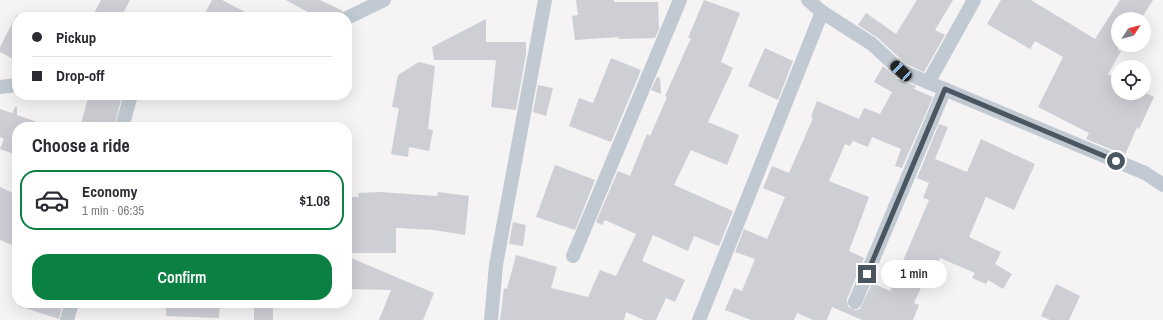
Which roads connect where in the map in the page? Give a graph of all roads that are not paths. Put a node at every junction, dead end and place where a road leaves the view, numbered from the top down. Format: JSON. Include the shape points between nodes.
{"nodes":[{"id":1,"x":384,"y":0,"type":"edge"},
{"id":2,"x":545,"y":0,"type":"edge"},
{"id":3,"x":680,"y":0,"type":"edge"},
{"id":4,"x":808,"y":0,"type":"edge"},
{"id":5,"x":974,"y":0,"type":"edge"},
{"id":6,"x":822,"y":12,"type":"junction"},
{"id":7,"x":352,"y":16,"type":"edge"},
{"id":8,"x":929,"y":81,"type":"junction"},
{"id":9,"x":12,"y":86,"type":"edge"},
{"id":10,"x":0,"y":87,"type":"edge"},
{"id":11,"x":945,"y":89,"type":"junction"},
{"id":12,"x":130,"y":100,"type":"edge"},
{"id":13,"x":123,"y":122,"type":"edge"},
{"id":14,"x":1163,"y":185,"type":"edge"},
{"id":15,"x":573,"y":256,"type":"dead end"},
{"id":16,"x":856,"y":302,"type":"dead end"},
{"id":17,"x":71,"y":308,"type":"edge"},
{"id":18,"x":67,"y":320,"type":"edge"},
{"id":19,"x":491,"y":320,"type":"edge"},
{"id":20,"x":699,"y":320,"type":"edge"}],
"edges":[{"from":1,"to":7,"type":"street"},
{"from":2,"to":19,"type":"street","via":[[496,265]]},
{"from":3,"to":15,"type":"street"},
{"from":4,"to":6,"type":"street"},
{"from":5,"to":8,"type":"street"},
{"from":6,"to":8,"type":"street","via":[[872,44],[901,71]]},
{"from":6,"to":20,"type":"street"},
{"from":8,"to":11,"type":"street"},
{"from":9,"to":10,"type":"street"},
{"from":11,"to":14,"type":"street","via":[[1145,173]]},
{"from":11,"to":16,"type":"street"},
{"from":12,"to":13,"type":"street"},
{"from":17,"to":18,"type":"street"}]}
